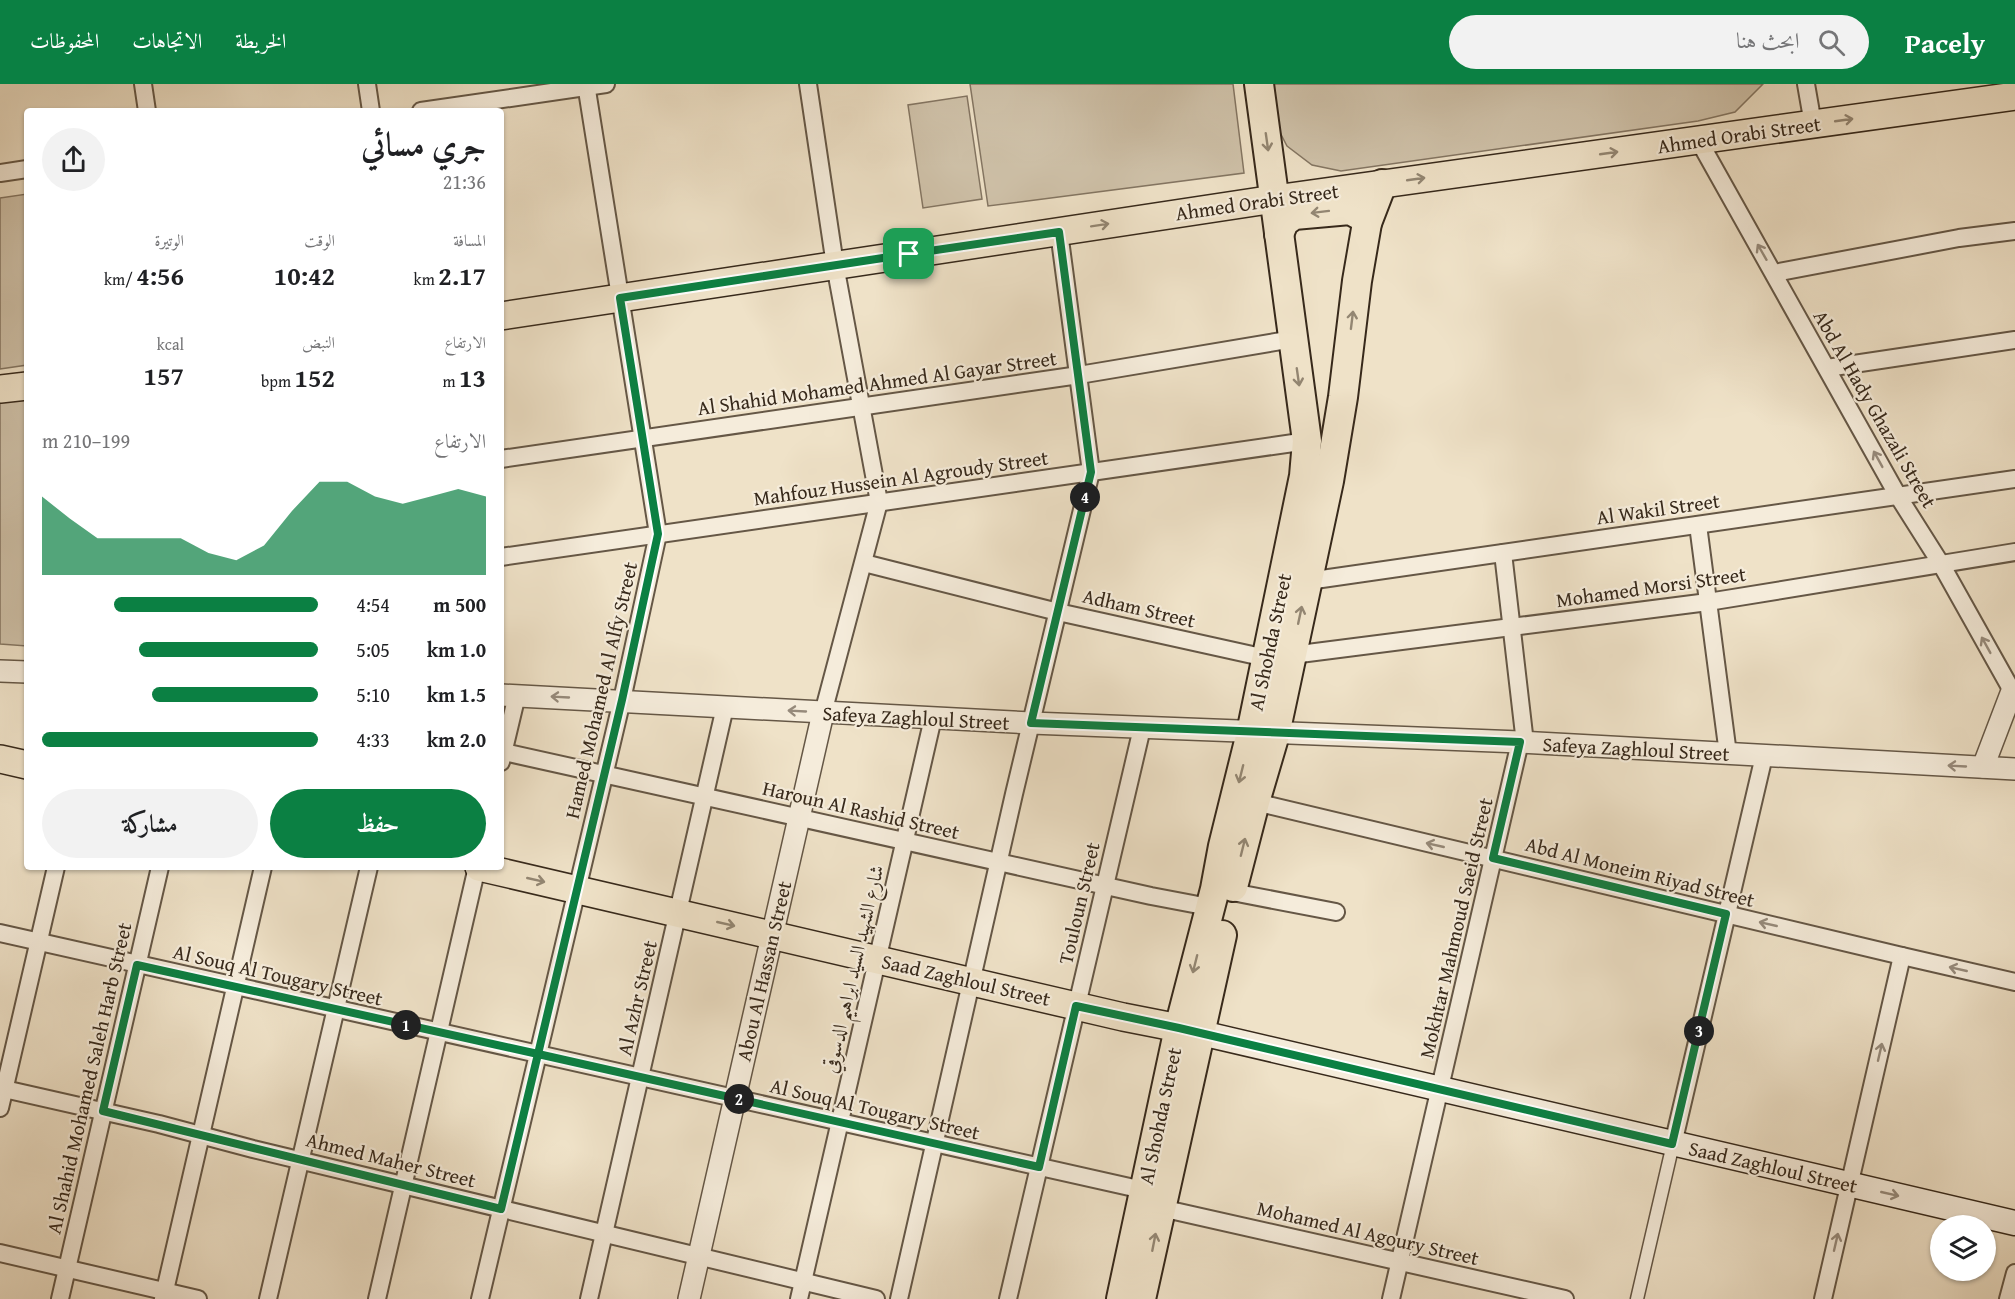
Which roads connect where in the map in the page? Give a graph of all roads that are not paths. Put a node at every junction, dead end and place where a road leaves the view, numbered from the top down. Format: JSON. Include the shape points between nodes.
{"nodes":[{"id":1,"x":143,"y":84,"type":"edge"},
{"id":2,"x":367,"y":84,"type":"edge"},
{"id":3,"x":606,"y":84,"type":"edge"},
{"id":4,"x":808,"y":84,"type":"edge"},
{"id":5,"x":1259,"y":84,"type":"edge"},
{"id":6,"x":1806,"y":84,"type":"edge"},
{"id":7,"x":587,"y":85,"type":"edge"},
{"id":8,"x":2015,"y":96,"type":"edge"},
{"id":9,"x":147,"y":108,"type":"edge"},
{"id":10,"x":371,"y":108,"type":"edge"},
{"id":11,"x":440,"y":108,"type":"edge"},
{"id":12,"x":1813,"y":124,"type":"junction"},
{"id":13,"x":1699,"y":141,"type":"junction"},
{"id":14,"x":24,"y":169,"type":"edge"},
{"id":15,"x":0,"y":173,"type":"edge"},
{"id":16,"x":1382,"y":184,"type":"junction"},
{"id":17,"x":1275,"y":199,"type":"junction"},
{"id":18,"x":1367,"y":224,"type":"junction"},
{"id":19,"x":2015,"y":231,"type":"edge"},
{"id":20,"x":1059,"y":232,"type":"junction"},
{"id":21,"x":1279,"y":234,"type":"junction"},
{"id":22,"x":835,"y":265,"type":"junction"},
{"id":23,"x":1774,"y":273,"type":"junction"},
{"id":24,"x":620,"y":298,"type":"junction"},
{"id":25,"x":504,"y":316,"type":"edge"},
{"id":26,"x":1293,"y":339,"type":"junction"},
{"id":27,"x":2015,"y":340,"type":"edge"},
{"id":28,"x":1827,"y":368,"type":"junction"},
{"id":29,"x":1078,"y":375,"type":"junction"},
{"id":30,"x":24,"y":386,"type":"edge"},
{"id":31,"x":0,"y":389,"type":"edge"},
{"id":32,"x":862,"y":406,"type":"junction"},
{"id":33,"x":642,"y":437,"type":"junction"},
{"id":34,"x":1307,"y":441,"type":"junction"},
{"id":35,"x":504,"y":459,"type":"edge"},
{"id":36,"x":1091,"y":472,"type":"junction"},
{"id":37,"x":2015,"y":479,"type":"edge"},
{"id":38,"x":1898,"y":496,"type":"junction"},
{"id":39,"x":879,"y":502,"type":"junction"},
{"id":40,"x":1698,"y":525,"type":"junction"},
{"id":41,"x":658,"y":534,"type":"junction"},
{"id":42,"x":2015,"y":552,"type":"edge"},
{"id":43,"x":1503,"y":553,"type":"junction"},
{"id":44,"x":504,"y":557,"type":"edge"},
{"id":45,"x":864,"y":563,"type":"junction"},
{"id":46,"x":1941,"y":564,"type":"junction"},
{"id":47,"x":1308,"y":581,"type":"junction"},
{"id":48,"x":1708,"y":602,"type":"junction"},
{"id":49,"x":1058,"y":612,"type":"junction"},
{"id":50,"x":1511,"y":627,"type":"junction"},
{"id":51,"x":1279,"y":657,"type":"junction"},
{"id":52,"x":0,"y":671,"type":"edge"},
{"id":53,"x":24,"y":672,"type":"edge"},
{"id":54,"x":2014,"y":692,"type":"edge"},
{"id":55,"x":509,"y":695,"type":"edge"},
{"id":56,"x":622,"y":700,"type":"junction"},
{"id":57,"x":725,"y":707,"type":"junction"},
{"id":58,"x":823,"y":713,"type":"junction"},
{"id":59,"x":933,"y":718,"type":"junction"},
{"id":60,"x":1031,"y":723,"type":"junction"},
{"id":61,"x":1142,"y":728,"type":"junction"},
{"id":62,"x":1263,"y":733,"type":"junction"},
{"id":63,"x":504,"y":739,"type":"edge"},
{"id":64,"x":1523,"y":743,"type":"junction"},
{"id":65,"x":1728,"y":754,"type":"junction"},
{"id":66,"x":1764,"y":756,"type":"junction"},
{"id":67,"x":504,"y":757,"type":"edge"},
{"id":68,"x":0,"y":759,"type":"edge"},
{"id":69,"x":24,"y":764,"type":"edge"},
{"id":70,"x":1983,"y":767,"type":"junction"},
{"id":71,"x":2015,"y":769,"type":"edge"},
{"id":72,"x":604,"y":775,"type":"junction"},
{"id":73,"x":705,"y":797,"type":"junction"},
{"id":74,"x":1255,"y":802,"type":"junction"},
{"id":75,"x":799,"y":818,"type":"junction"},
{"id":76,"x":904,"y":841,"type":"junction"},
{"id":77,"x":1493,"y":858,"type":"junction"},
{"id":78,"x":999,"y":862,"type":"junction"},
{"id":79,"x":55,"y":870,"type":"edge"},
{"id":80,"x":159,"y":870,"type":"edge"},
{"id":81,"x":262,"y":870,"type":"edge"},
{"id":82,"x":368,"y":870,"type":"edge"},
{"id":83,"x":477,"y":870,"type":"edge"},
{"id":84,"x":491,"y":870,"type":"edge"},
{"id":85,"x":1105,"y":886,"type":"junction"},
{"id":86,"x":577,"y":890,"type":"junction"},
{"id":87,"x":1221,"y":900,"type":"junction"},
{"id":88,"x":1336,"y":912,"type":"dead end"},
{"id":89,"x":678,"y":913,"type":"junction"},
{"id":90,"x":1726,"y":914,"type":"junction"},
{"id":91,"x":0,"y":933,"type":"edge"},
{"id":92,"x":772,"y":935,"type":"junction"},
{"id":93,"x":38,"y":942,"type":"junction"},
{"id":94,"x":1902,"y":957,"type":"junction"},
{"id":95,"x":877,"y":959,"type":"junction"},
{"id":96,"x":137,"y":965,"type":"junction"},
{"id":97,"x":972,"y":981,"type":"junction"},
{"id":98,"x":2015,"y":982,"type":"edge"},
{"id":99,"x":236,"y":986,"type":"junction"},
{"id":100,"x":1076,"y":1006,"type":"junction"},
{"id":101,"x":336,"y":1009,"type":"junction"},
{"id":102,"x":1189,"y":1030,"type":"junction"},
{"id":103,"x":439,"y":1032,"type":"junction"},
{"id":104,"x":538,"y":1054,"type":"junction"},
{"id":105,"x":640,"y":1077,"type":"junction"},
{"id":106,"x":2,"y":1088,"type":"edge"},
{"id":107,"x":1440,"y":1090,"type":"junction"},
{"id":108,"x":735,"y":1098,"type":"junction"},
{"id":109,"x":0,"y":1108,"type":"edge"},
{"id":110,"x":103,"y":1111,"type":"junction"},
{"id":111,"x":840,"y":1122,"type":"junction"},
{"id":112,"x":201,"y":1136,"type":"junction"},
{"id":113,"x":934,"y":1144,"type":"junction"},
{"id":114,"x":1672,"y":1144,"type":"junction"},
{"id":115,"x":301,"y":1160,"type":"junction"},
{"id":116,"x":1039,"y":1167,"type":"junction"},
{"id":117,"x":404,"y":1185,"type":"junction"},
{"id":118,"x":1849,"y":1185,"type":"junction"},
{"id":119,"x":1152,"y":1199,"type":"junction"},
{"id":120,"x":501,"y":1209,"type":"junction"},
{"id":121,"x":2015,"y":1223,"type":"edge"},
{"id":122,"x":604,"y":1234,"type":"junction"},
{"id":123,"x":0,"y":1253,"type":"edge"},
{"id":124,"x":699,"y":1257,"type":"junction"},
{"id":125,"x":1400,"y":1261,"type":"junction"},
{"id":126,"x":67,"y":1268,"type":"junction"},
{"id":127,"x":2015,"y":1273,"type":"edge"},
{"id":128,"x":802,"y":1282,"type":"junction"},
{"id":129,"x":164,"y":1295,"type":"edge"},
{"id":130,"x":60,"y":1299,"type":"edge"},
{"id":131,"x":198,"y":1299,"type":"edge"},
{"id":132,"x":268,"y":1299,"type":"edge"},
{"id":133,"x":377,"y":1299,"type":"edge"},
{"id":134,"x":480,"y":1299,"type":"edge"},
{"id":135,"x":589,"y":1299,"type":"edge"},
{"id":136,"x":689,"y":1299,"type":"edge"},
{"id":137,"x":799,"y":1299,"type":"edge"},
{"id":138,"x":876,"y":1299,"type":"edge"},
{"id":139,"x":899,"y":1299,"type":"edge"},
{"id":140,"x":1008,"y":1299,"type":"edge"},
{"id":141,"x":1121,"y":1299,"type":"edge"},
{"id":142,"x":1141,"y":1299,"type":"edge"},
{"id":143,"x":1391,"y":1299,"type":"edge"},
{"id":144,"x":1565,"y":1299,"type":"edge"},
{"id":145,"x":1636,"y":1299,"type":"edge"},
{"id":146,"x":1823,"y":1299,"type":"edge"},
{"id":147,"x":2008,"y":1299,"type":"edge"}],
"edges":[{"from":1,"to":9,"type":"street"},
{"from":2,"to":10,"type":"street"},
{"from":3,"to":7,"type":"street"},
{"from":4,"to":22,"type":"street"},
{"from":5,"to":17,"type":"highway","name":"Al Shohda Street","one_way":true},
{"from":6,"to":12,"type":"street"},
{"from":7,"to":11,"type":"street"},
{"from":7,"to":24,"type":"street","name":"Hamed Mohamed Al Alfy Street"},
{"from":12,"to":8,"type":"main road","name":"Ahmed Orabi Street","one_way":true},
{"from":12,"to":13,"type":"main road","name":"Ahmed Orabi Street"},
{"from":16,"to":13,"type":"main road","name":"Ahmed Orabi Street","one_way":true},
{"from":23,"to":13,"type":"street","name":"Abd Al Hady Ghazali Street","one_way":true},
{"from":14,"to":15,"type":"street"},
{"from":16,"to":17,"type":"main road","name":"Ahmed Orabi Street"},
{"from":16,"to":18,"type":"highway","name":"Al Shohda Street"},
{"from":20,"to":17,"type":"main road","name":"Ahmed Orabi Street","one_way":true},
{"from":17,"to":21,"type":"highway","name":"Al Shohda Street"},
{"from":18,"to":21,"type":"highway","one_way":true,"via":[[1350,210],[1294,215],[1284,222]]},
{"from":47,"to":18,"type":"highway","name":"Al Shohda Street","one_way":true,"via":[[1343,397]]},
{"from":19,"to":23,"type":"street"},
{"from":20,"to":22,"type":"main road","name":"Ahmed Orabi Street"},
{"from":20,"to":29,"type":"street"},
{"from":21,"to":26,"type":"highway","name":"Al Shohda Street"},
{"from":22,"to":24,"type":"main road","name":"Ahmed Orabi Street"},
{"from":22,"to":32,"type":"street"},
{"from":23,"to":28,"type":"street","name":"Abd Al Hady Ghazali Street"},
{"from":24,"to":25,"type":"main road","name":"Ahmed Orabi Street"},
{"from":24,"to":33,"type":"street","name":"Hamed Mohamed Al Alfy Street"},
{"from":26,"to":29,"type":"street","name":"Al Shahid Mohamed Ahmed Al Gayar Street"},
{"from":26,"to":34,"type":"highway","name":"Al Shohda Street","one_way":true},
{"from":27,"to":28,"type":"street"},
{"from":38,"to":28,"type":"street","name":"Abd Al Hady Ghazali Street","one_way":true},
{"from":29,"to":32,"type":"street","name":"Al Shahid Mohamed Ahmed Al Gayar Street"},
{"from":29,"to":36,"type":"street"},
{"from":30,"to":31,"type":"main road"},
{"from":32,"to":33,"type":"street","name":"Al Shahid Mohamed Ahmed Al Gayar Street"},
{"from":32,"to":39,"type":"street"},
{"from":33,"to":35,"type":"street","name":"Al Shahid Mohamed Ahmed Al Gayar Street"},
{"from":33,"to":41,"type":"street","name":"Hamed Mohamed Al Alfy Street"},
{"from":34,"to":36,"type":"street","name":"Mahfouz Hussein Al Agroudy Street"},
{"from":34,"to":51,"type":"highway","name":"Al Shohda Street"},
{"from":36,"to":39,"type":"street","name":"Mahfouz Hussein Al Agroudy Street"},
{"from":36,"to":49,"type":"street"},
{"from":37,"to":38,"type":"street","name":"Al Wakil Street"},
{"from":38,"to":40,"type":"street","name":"Al Wakil Street"},
{"from":38,"to":46,"type":"street","name":"Abd Al Hady Ghazali Street"},
{"from":39,"to":41,"type":"street","name":"Mahfouz Hussein Al Agroudy Street"},
{"from":39,"to":45,"type":"street"},
{"from":40,"to":43,"type":"street","name":"Al Wakil Street"},
{"from":40,"to":48,"type":"street"},
{"from":41,"to":44,"type":"street","name":"Mahfouz Hussein Al Agroudy Street"},
{"from":41,"to":56,"type":"street","name":"Hamed Mohamed Al Alfy Street"},
{"from":42,"to":46,"type":"street","name":"Mohamed Morsi Street"},
{"from":43,"to":47,"type":"street","name":"Al Wakil Street"},
{"from":43,"to":50,"type":"street","name":"Mokhtar Mahmoud Saeid Street"},
{"from":45,"to":49,"type":"street","name":"Adham Street"},
{"from":45,"to":58,"type":"street"},
{"from":46,"to":48,"type":"street","name":"Mohamed Morsi Street"},
{"from":54,"to":46,"type":"street","name":"Abd Al Hady Ghazali Street","one_way":true},
{"from":51,"to":47,"type":"highway","name":"Al Shohda Street","one_way":true},
{"from":48,"to":50,"type":"street","name":"Mohamed Morsi Street"},
{"from":48,"to":65,"type":"street"},
{"from":49,"to":51,"type":"street","name":"Adham Street"},
{"from":49,"to":60,"type":"street"},
{"from":50,"to":51,"type":"street","name":"Mohamed Morsi Street"},
{"from":50,"to":64,"type":"street","name":"Mokhtar Mahmoud Saeid Street"},
{"from":51,"to":62,"type":"highway","name":"Al Shohda Street"},
{"from":52,"to":53,"type":"street"},
{"from":54,"to":70,"type":"street"},
{"from":56,"to":55,"type":"street","name":"Safeya Zaghloul Street","one_way":true},
{"from":55,"to":63,"type":"street"},
{"from":56,"to":57,"type":"street","name":"Safeya Zaghloul Street"},
{"from":56,"to":72,"type":"street","name":"Hamed Mohamed Al Alfy Street"},
{"from":58,"to":57,"type":"street","name":"Safeya Zaghloul Street","one_way":true},
{"from":57,"to":73,"type":"street","name":"Al Azhr Street"},
{"from":58,"to":59,"type":"street","name":"Safeya Zaghloul Street"},
{"from":58,"to":75,"type":"street","name":"Abou Al Hassan Street"},
{"from":59,"to":60,"type":"street","name":"Safeya Zaghloul Street"},
{"from":59,"to":76,"type":"street","name":"شارع الشهيد السيد ابراهيم الدسوقي"},
{"from":60,"to":61,"type":"street","name":"Safeya Zaghloul Street"},
{"from":60,"to":78,"type":"street"},
{"from":61,"to":62,"type":"street","name":"Safeya Zaghloul Street"},
{"from":61,"to":85,"type":"street","name":"Touloun Street"},
{"from":62,"to":64,"type":"street","name":"Safeya Zaghloul Street"},
{"from":62,"to":74,"type":"highway","name":"Al Shohda Street"},
{"from":62,"to":87,"type":"highway","name":"Al Shohda Street","one_way":true},
{"from":64,"to":65,"type":"street","name":"Safeya Zaghloul Street"},
{"from":64,"to":77,"type":"street","name":"Mokhtar Mahmoud Saeid Street"},
{"from":65,"to":66,"type":"street","name":"Safeya Zaghloul Street"},
{"from":70,"to":66,"type":"street","name":"Safeya Zaghloul Street","one_way":true},
{"from":66,"to":90,"type":"street"},
{"from":67,"to":72,"type":"street","name":"Haroun Al Rashid Street"},
{"from":68,"to":69,"type":"main road"},
{"from":70,"to":71,"type":"street","name":"Safeya Zaghloul Street"},
{"from":72,"to":73,"type":"street","name":"Haroun Al Rashid Street"},
{"from":72,"to":86,"type":"street","name":"Hamed Mohamed Al Alfy Street"},
{"from":73,"to":75,"type":"street","name":"Haroun Al Rashid Street"},
{"from":73,"to":89,"type":"street","name":"Al Azhr Street"},
{"from":77,"to":74,"type":"street","name":"Abd Al Moneim Riyad Street","one_way":true},
{"from":87,"to":74,"type":"highway","name":"Al Shohda Street","one_way":true},
{"from":75,"to":76,"type":"street","name":"Haroun Al Rashid Street"},
{"from":75,"to":92,"type":"street","name":"Abou Al Hassan Street"},
{"from":76,"to":78,"type":"street","name":"Haroun Al Rashid Street"},
{"from":76,"to":95,"type":"street","name":"شارع الشهيد السيد ابراهيم الدسوقي"},
{"from":77,"to":90,"type":"street","name":"Abd Al Moneim Riyad Street"},
{"from":77,"to":107,"type":"street","name":"Mokhtar Mahmoud Saeid Street"},
{"from":78,"to":85,"type":"street","name":"Haroun Al Rashid Street"},
{"from":78,"to":97,"type":"street"},
{"from":79,"to":93,"type":"street"},
{"from":80,"to":96,"type":"street","name":"Al Shahid Mohamed Saleh Harb Street"},
{"from":81,"to":99,"type":"street"},
{"from":82,"to":101,"type":"street"},
{"from":83,"to":103,"type":"street"},
{"from":84,"to":86,"type":"main road","name":"Saad Zaghloul Street","one_way":true},
{"from":85,"to":87,"type":"street","name":"Haroun Al Rashid Street"},
{"from":85,"to":100,"type":"street","name":"Touloun Street"},
{"from":86,"to":89,"type":"main road","name":"Saad Zaghloul Street"},
{"from":86,"to":104,"type":"street","name":"Hamed Mohamed Al Alfy Street"},
{"from":87,"to":88,"type":"street","name":"Haroun Al Rashid Street"},
{"from":87,"to":102,"type":"highway","name":"Al Shohda Street"},
{"from":89,"to":92,"type":"main road","name":"Saad Zaghloul Street","one_way":true},
{"from":89,"to":105,"type":"street","name":"Al Azhr Street"},
{"from":94,"to":90,"type":"street","name":"Abd Al Moneim Riyad Street","one_way":true},
{"from":90,"to":114,"type":"street"},
{"from":91,"to":93,"type":"street","name":"Al Souq Al Tougary Street"},
{"from":92,"to":95,"type":"main road","name":"Saad Zaghloul Street"},
{"from":92,"to":108,"type":"street","name":"Abou Al Hassan Street"},
{"from":93,"to":96,"type":"street","name":"Al Souq Al Tougary Street"},
{"from":93,"to":106,"type":"street"},
{"from":98,"to":94,"type":"street","name":"Abd Al Moneim Riyad Street","one_way":true},
{"from":118,"to":94,"type":"street","one_way":true},
{"from":95,"to":97,"type":"main road","name":"Saad Zaghloul Street"},
{"from":95,"to":111,"type":"street","name":"شارع الشهيد السيد ابراهيم الدسوقي"},
{"from":96,"to":99,"type":"street","name":"Al Souq Al Tougary Street"},
{"from":96,"to":110,"type":"street","name":"Al Shahid Mohamed Saleh Harb Street"},
{"from":97,"to":100,"type":"main road","name":"Saad Zaghloul Street"},
{"from":97,"to":113,"type":"street"},
{"from":99,"to":101,"type":"street","name":"Al Souq Al Tougary Street"},
{"from":99,"to":112,"type":"street"},
{"from":100,"to":102,"type":"main road","name":"Saad Zaghloul Street"},
{"from":100,"to":116,"type":"street","name":"Touloun Street"},
{"from":101,"to":103,"type":"street","name":"Al Souq Al Tougary Street"},
{"from":101,"to":115,"type":"street"},
{"from":102,"to":107,"type":"main road","name":"Saad Zaghloul Street"},
{"from":102,"to":119,"type":"highway","name":"Al Shohda Street"},
{"from":103,"to":104,"type":"street","name":"Al Souq Al Tougary Street"},
{"from":103,"to":117,"type":"street"},
{"from":104,"to":105,"type":"street","name":"Al Souq Al Tougary Street"},
{"from":104,"to":120,"type":"street","name":"Hamed Mohamed Al Alfy Street"},
{"from":105,"to":108,"type":"street","name":"Al Souq Al Tougary Street"},
{"from":105,"to":122,"type":"street","name":"Al Azhr Street"},
{"from":106,"to":109,"type":"street"},
{"from":106,"to":110,"type":"street","name":"Ahmed Maher Street"},
{"from":107,"to":114,"type":"main road","name":"Saad Zaghloul Street"},
{"from":107,"to":125,"type":"street","name":"Mokhtar Mahmoud Saeid Street"},
{"from":108,"to":111,"type":"street","name":"Al Souq Al Tougary Street"},
{"from":108,"to":124,"type":"street","name":"Abou Al Hassan Street"},
{"from":110,"to":112,"type":"street","name":"Ahmed Maher Street"},
{"from":110,"to":126,"type":"street","name":"Al Shahid Mohamed Saleh Harb Street"},
{"from":111,"to":113,"type":"street","name":"Al Souq Al Tougary Street"},
{"from":111,"to":128,"type":"street","name":"شارع الشهيد السيد ابراهيم الدسوقي"},
{"from":112,"to":115,"type":"street","name":"Ahmed Maher Street"},
{"from":112,"to":129,"type":"street"},
{"from":113,"to":116,"type":"street","name":"Al Souq Al Tougary Street"},
{"from":113,"to":139,"type":"street"},
{"from":114,"to":118,"type":"main road","name":"Saad Zaghloul Street"},
{"from":114,"to":145,"type":"street"},
{"from":115,"to":117,"type":"street","name":"Ahmed Maher Street"},
{"from":115,"to":132,"type":"street"},
{"from":116,"to":119,"type":"street","name":"Al Souq Al Tougary Street"},
{"from":116,"to":140,"type":"street","name":"Touloun Street"},
{"from":117,"to":120,"type":"street","name":"Ahmed Maher Street"},
{"from":117,"to":133,"type":"street"},
{"from":118,"to":121,"type":"main road","name":"Saad Zaghloul Street","one_way":true},
{"from":146,"to":118,"type":"street","one_way":true},
{"from":119,"to":125,"type":"street","name":"Mohamed Al Agoury Street"},
{"from":119,"to":141,"type":"highway","name":"Al Shohda Street"},
{"from":142,"to":119,"type":"highway","name":"Al Shohda Street","one_way":true},
{"from":120,"to":122,"type":"street","name":"Ahmed Maher Street"},
{"from":120,"to":134,"type":"street","name":"Hamed Mohamed Al Alfy Street"},
{"from":122,"to":124,"type":"street","name":"Ahmed Maher Street"},
{"from":122,"to":135,"type":"street","name":"Al Azhr Street"},
{"from":123,"to":126,"type":"street"},
{"from":124,"to":128,"type":"street","name":"Ahmed Maher Street"},
{"from":124,"to":136,"type":"street","name":"Abou Al Hassan Street"},
{"from":125,"to":143,"type":"street","name":"Mokhtar Mahmoud Saeid Street"},
{"from":125,"to":144,"type":"street","name":"Mohamed Al Agoury Street"},
{"from":126,"to":129,"type":"street"},
{"from":126,"to":130,"type":"street","name":"Al Shahid Mohamed Saleh Harb Street"},
{"from":127,"to":147,"type":"street"},
{"from":128,"to":137,"type":"street","name":"شارع الشهيد السيد ابراهيم الدسوقي"},
{"from":128,"to":138,"type":"street","name":"Ahmed Maher Street"},
{"from":129,"to":131,"type":"street"}]}
